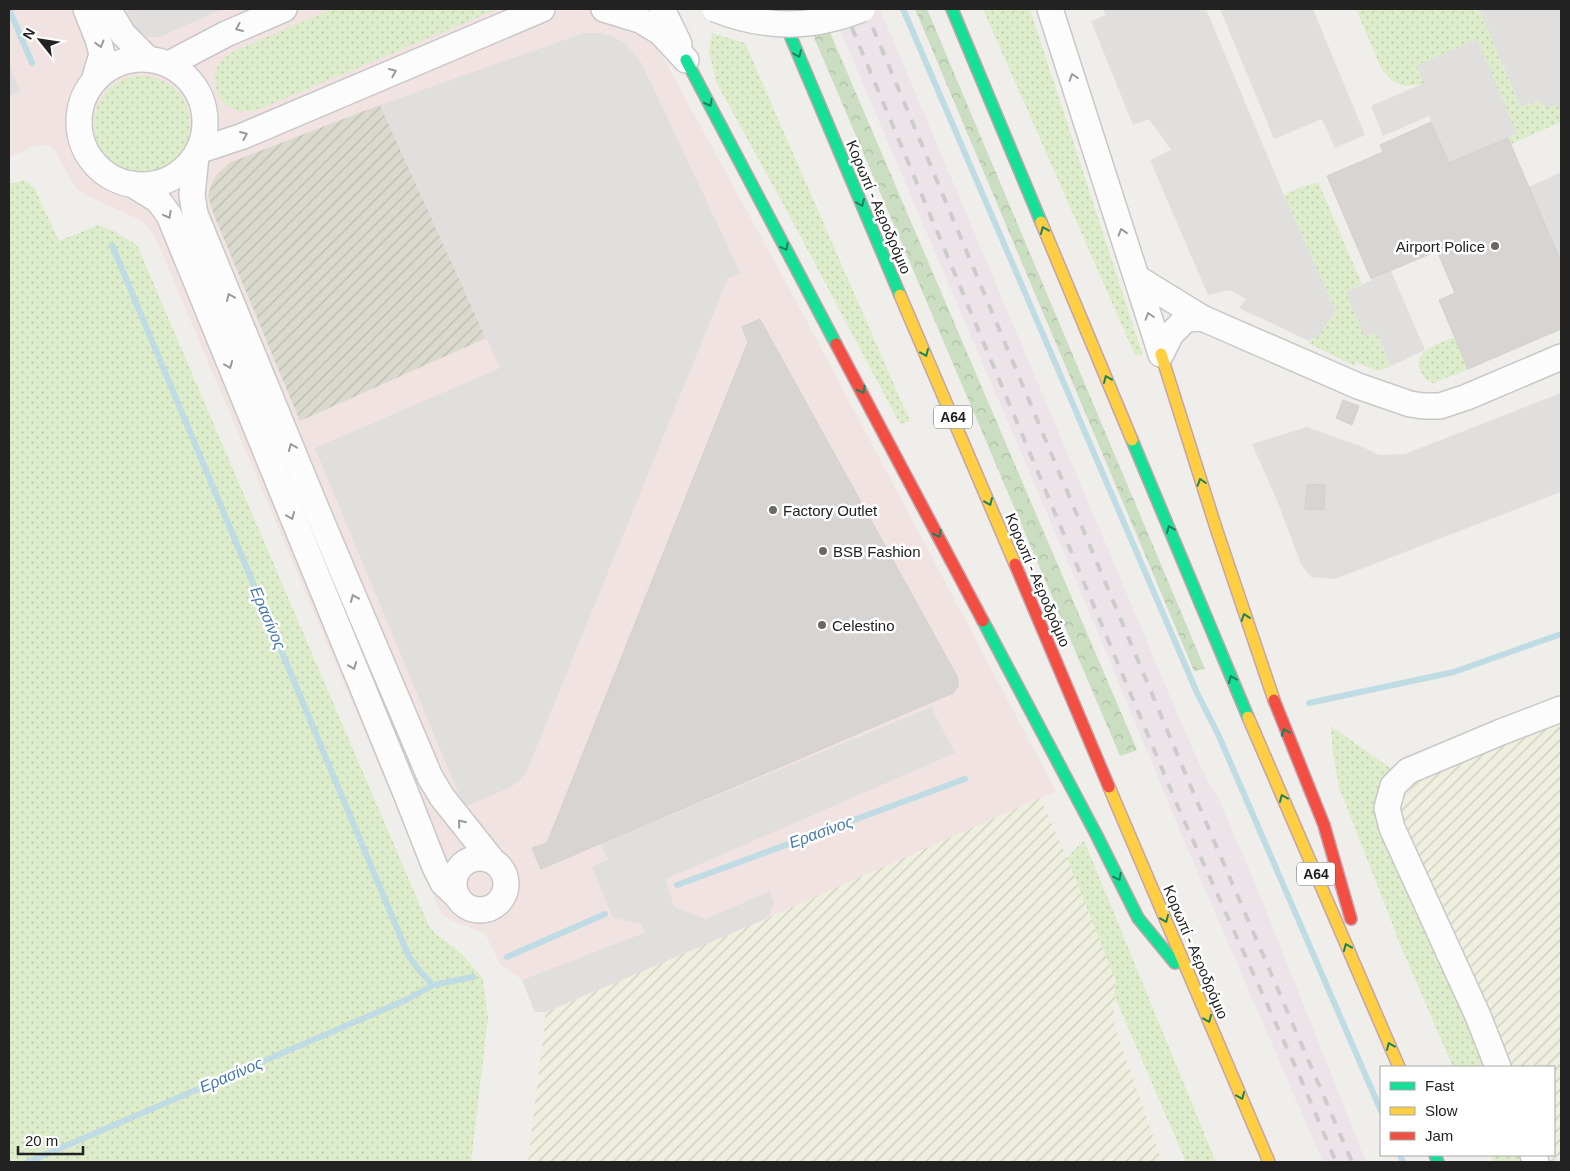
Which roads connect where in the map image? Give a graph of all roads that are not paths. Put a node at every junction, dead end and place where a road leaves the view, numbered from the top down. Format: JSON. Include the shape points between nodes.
{"nodes":[{"id":1,"x":86,"y":9,"type":"edge"},
{"id":2,"x":108,"y":9,"type":"edge"},
{"id":3,"x":284,"y":9,"type":"edge"},
{"id":4,"x":545,"y":9,"type":"edge"},
{"id":5,"x":604,"y":9,"type":"edge"},
{"id":6,"x":662,"y":9,"type":"edge"},
{"id":7,"x":715,"y":9,"type":"edge"},
{"id":8,"x":779,"y":9,"type":"edge"},
{"id":9,"x":862,"y":9,"type":"edge"},
{"id":10,"x":952,"y":9,"type":"edge"},
{"id":11,"x":1050,"y":9,"type":"edge"},
{"id":12,"x":686,"y":60,"type":"junction"},
{"id":13,"x":159,"y":62,"type":"junction"},
{"id":14,"x":94,"y":81,"type":"junction"},
{"id":15,"x":197,"y":153,"type":"junction"},
{"id":16,"x":132,"y":184,"type":"junction"},
{"id":17,"x":1137,"y":278,"type":"junction"},
{"id":18,"x":1202,"y":318,"type":"junction"},
{"id":19,"x":1161,"y":354,"type":"junction"},
{"id":20,"x":1561,"y":357,"type":"edge"},
{"id":21,"x":1561,"y":709,"type":"edge"},
{"id":22,"x":492,"y":860,"type":"junction"},
{"id":23,"x":457,"y":896,"type":"junction"},
{"id":24,"x":1195,"y":988,"type":"junction"},
{"id":25,"x":1381,"y":1024,"type":"junction"},
{"id":26,"x":1399,"y":1066,"type":"edge"},
{"id":27,"x":1498,"y":1066,"type":"edge"},
{"id":28,"x":1269,"y":1162,"type":"edge"}],
"edges":[{"from":1,"to":14,"type":"street","one_way":true,"via":[[102,54]]},
{"from":2,"to":13,"type":"street","via":[[123,34]]},
{"from":3,"to":13,"type":"street","one_way":true},
{"from":15,"to":4,"type":"street","one_way":true},
{"from":5,"to":12,"type":"street","via":[[640,20],[660,32]]},
{"from":6,"to":12,"type":"street"},
{"from":7,"to":9,"type":"street","bridge":true,"via":[[745,20],[795,25]]},
{"from":8,"to":24,"type":"highway","name":"Κορωπί - Αεροδρόμιο","number":"Α64","one_way":true},
{"from":25,"to":10,"type":"highway","number":"Α64","one_way":true,"via":[[1251,724]]},
{"from":17,"to":11,"type":"street","one_way":true},
{"from":12,"to":24,"type":"highway","one_way":true,"via":[[1138,918]]},
{"from":13,"to":14,"type":"street","via":[[124,61]]},
{"from":13,"to":15,"type":"street","via":[[186,76],[202,101],[205,132]]},
{"from":14,"to":16,"type":"street","via":[[81,106],[81,138],[91,159],[100,168],[115,179]]},
{"from":15,"to":16,"type":"street","via":[[168,180]]},
{"from":22,"to":15,"type":"street","one_way":true,"via":[[430,777],[318,513],[195,214],[192,195]]},
{"from":16,"to":23,"type":"street","one_way":true,"via":[[158,200],[169,215],[428,852],[443,883]]},
{"from":17,"to":18,"type":"street"},
{"from":19,"to":17,"type":"street","one_way":true},
{"from":18,"to":19,"type":"street","via":[[1186,319],[1171,334]]},
{"from":18,"to":20,"type":"street","via":[[1358,386],[1394,400],[1422,406],[1440,406],[1467,397]]},
{"from":25,"to":19,"type":"highway","one_way":true,"via":[[1324,825],[1278,713]]},
{"from":21,"to":27,"type":"street","via":[[1408,771],[1394,786],[1387,808],[1392,828]]},
{"from":22,"to":23,"type":"street","via":[[476,858],[462,865],[454,879]]},
{"from":22,"to":23,"type":"street","via":[[504,871],[506,879],[500,901],[477,910]]},
{"from":24,"to":28,"type":"highway","name":"Κορωπί - Αεροδρόμιο","number":"Α64","one_way":true},
{"from":26,"to":25,"type":"highway","number":"Α64","one_way":true}]}
